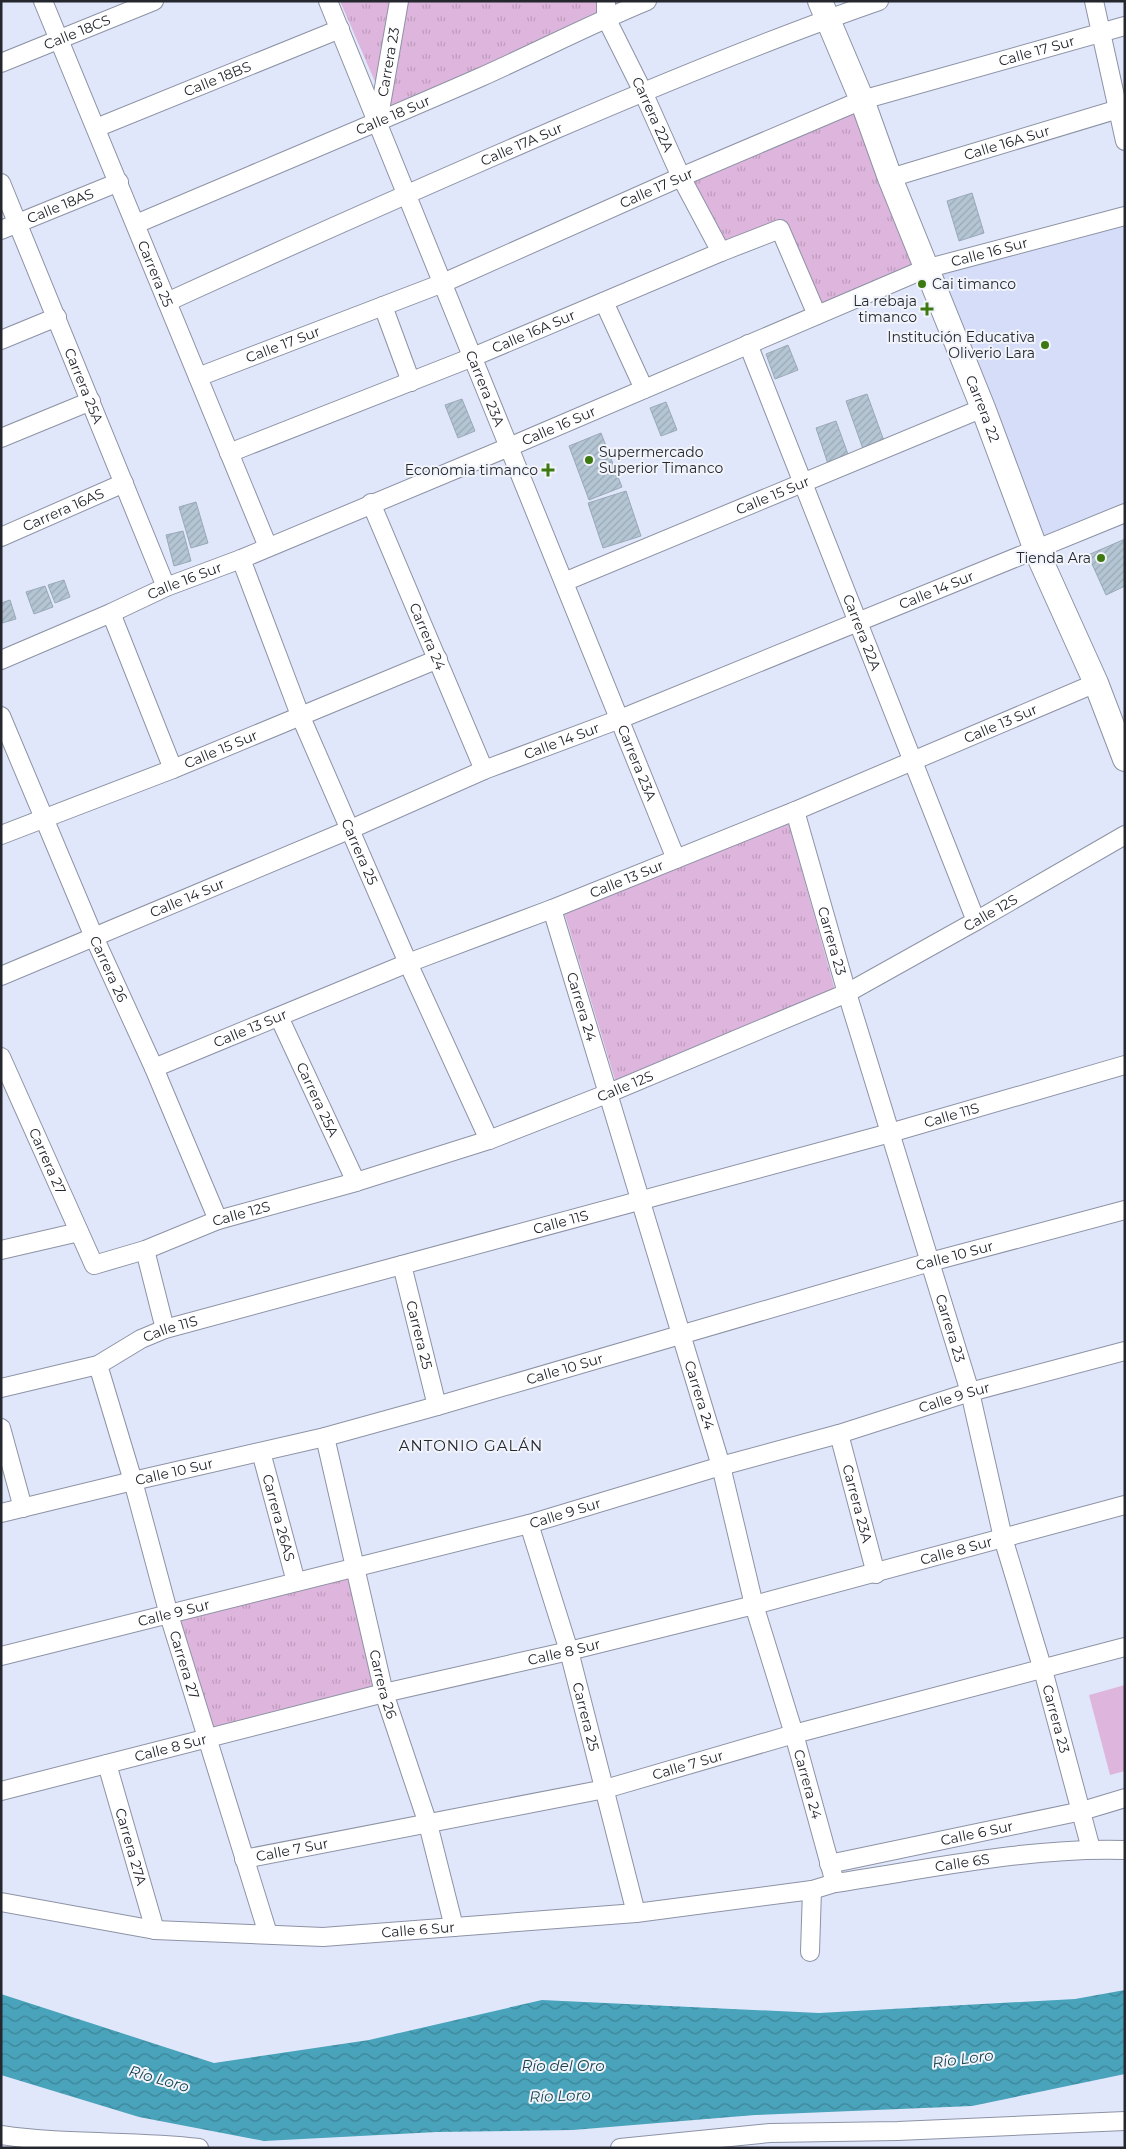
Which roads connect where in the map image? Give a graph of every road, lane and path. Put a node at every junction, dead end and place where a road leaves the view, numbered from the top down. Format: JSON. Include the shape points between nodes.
{"nodes":[{"id":1,"x":44,"y":1,"type":"edge"},
{"id":2,"x":154,"y":1,"type":"edge"},
{"id":3,"x":328,"y":1,"type":"edge"},
{"id":4,"x":399,"y":1,"type":"edge"},
{"id":5,"x":647,"y":1,"type":"edge"},
{"id":6,"x":879,"y":1,"type":"edge"},
{"id":7,"x":1094,"y":1,"type":"edge"},
{"id":8,"x":606,"y":10,"type":"edge"},
{"id":9,"x":824,"y":10,"type":"edge"},
{"id":10,"x":1125,"y":26,"type":"edge"},
{"id":11,"x":340,"y":29,"type":"junction"},
{"id":12,"x":1101,"y":33,"type":"junction"},
{"id":13,"x":58,"y":40,"type":"junction"},
{"id":14,"x":1,"y":63,"type":"edge"},
{"id":15,"x":643,"y":92,"type":"junction"},
{"id":16,"x":862,"y":100,"type":"junction"},
{"id":17,"x":1121,"y":108,"type":"edge"},
{"id":18,"x":378,"y":122,"type":"junction"},
{"id":19,"x":96,"y":128,"type":"junction"},
{"id":20,"x":1125,"y":141,"type":"edge"},
{"id":21,"x":681,"y":177,"type":"junction"},
{"id":22,"x":890,"y":178,"type":"junction"},
{"id":23,"x":119,"y":182,"type":"junction"},
{"id":24,"x":1,"y":183,"type":"edge"},
{"id":25,"x":406,"y":193,"type":"junction"},
{"id":26,"x":1125,"y":216,"type":"edge"},
{"id":27,"x":18,"y":223,"type":"junction"},
{"id":28,"x":136,"y":224,"type":"junction"},
{"id":29,"x":1,"y":230,"type":"edge"},
{"id":30,"x":721,"y":252,"type":"junction"},
{"id":31,"x":925,"y":269,"type":"junction"},
{"id":32,"x":443,"y":283,"type":"junction"},
{"id":33,"x":168,"y":302,"type":"junction"},
{"id":34,"x":604,"y":302,"type":"junction"},
{"id":35,"x":383,"y":306,"type":"junction"},
{"id":36,"x":817,"y":315,"type":"junction"},
{"id":37,"x":56,"y":317,"type":"junction"},
{"id":38,"x":1,"y":340,"type":"edge"},
{"id":39,"x":748,"y":344,"type":"junction"},
{"id":40,"x":473,"y":357,"type":"junction"},
{"id":41,"x":198,"y":377,"type":"junction"},
{"id":42,"x":411,"y":382,"type":"junction"},
{"id":43,"x":644,"y":389,"type":"junction"},
{"id":44,"x":91,"y":401,"type":"junction"},
{"id":45,"x":983,"y":408,"type":"junction"},
{"id":46,"x":1,"y":438,"type":"edge"},
{"id":47,"x":509,"y":448,"type":"junction"},
{"id":48,"x":229,"y":453,"type":"junction"},
{"id":49,"x":802,"y":482,"type":"junction"},
{"id":50,"x":124,"y":483,"type":"junction"},
{"id":51,"x":371,"y":503,"type":"junction"},
{"id":52,"x":1125,"y":513,"type":"edge"},
{"id":53,"x":1,"y":537,"type":"edge"},
{"id":54,"x":268,"y":547,"type":"junction"},
{"id":55,"x":1036,"y":550,"type":"junction"},
{"id":56,"x":240,"y":558,"type":"junction"},
{"id":57,"x":564,"y":582,"type":"junction"},
{"id":58,"x":166,"y":587,"type":"junction"},
{"id":59,"x":111,"y":613,"type":"junction"},
{"id":60,"x":858,"y":622,"type":"junction"},
{"id":61,"x":438,"y":659,"type":"junction"},
{"id":62,"x":1,"y":660,"type":"edge"},
{"id":63,"x":1096,"y":683,"type":"junction"},
{"id":64,"x":1,"y":716,"type":"edge"},
{"id":65,"x":300,"y":716,"type":"junction"},
{"id":66,"x":620,"y":719,"type":"junction"},
{"id":67,"x":1125,"y":759,"type":"edge"},
{"id":68,"x":913,"y":761,"type":"junction"},
{"id":69,"x":174,"y":769,"type":"junction"},
{"id":70,"x":484,"y":770,"type":"junction"},
{"id":71,"x":795,"y":811,"type":"junction"},
{"id":72,"x":44,"y":817,"type":"junction"},
{"id":73,"x":351,"y":829,"type":"junction"},
{"id":74,"x":1,"y":835,"type":"edge"},
{"id":75,"x":1125,"y":835,"type":"edge"},
{"id":76,"x":676,"y":859,"type":"junction"},
{"id":77,"x":552,"y":909,"type":"junction"},
{"id":78,"x":976,"y":921,"type":"junction"},
{"id":79,"x":94,"y":937,"type":"junction"},
{"id":80,"x":408,"y":963,"type":"junction"},
{"id":81,"x":1,"y":976,"type":"edge"},
{"id":82,"x":847,"y":993,"type":"junction"},
{"id":83,"x":279,"y":1018,"type":"junction"},
{"id":84,"x":1,"y":1057,"type":"edge"},
{"id":85,"x":1125,"y":1065,"type":"edge"},
{"id":86,"x":154,"y":1068,"type":"junction"},
{"id":87,"x":609,"y":1094,"type":"junction"},
{"id":88,"x":890,"y":1133,"type":"junction"},
{"id":89,"x":489,"y":1140,"type":"junction"},
{"id":90,"x":356,"y":1182,"type":"junction"},
{"id":91,"x":641,"y":1201,"type":"junction"},
{"id":92,"x":1125,"y":1210,"type":"edge"},
{"id":93,"x":218,"y":1220,"type":"junction"},
{"id":94,"x":79,"y":1232,"type":"junction"},
{"id":95,"x":1,"y":1250,"type":"edge"},
{"id":96,"x":145,"y":1250,"type":"junction"},
{"id":97,"x":930,"y":1262,"type":"junction"},
{"id":98,"x":94,"y":1265,"type":"joint"},
{"id":99,"x":402,"y":1265,"type":"junction"},
{"id":100,"x":165,"y":1329,"type":"junction"},
{"id":101,"x":681,"y":1334,"type":"junction"},
{"id":102,"x":1125,"y":1351,"type":"edge"},
{"id":103,"x":98,"y":1365,"type":"junction"},
{"id":104,"x":1,"y":1388,"type":"edge"},
{"id":105,"x":970,"y":1392,"type":"junction"},
{"id":106,"x":437,"y":1406,"type":"junction"},
{"id":107,"x":1,"y":1428,"type":"edge"},
{"id":108,"x":839,"y":1434,"type":"junction"},
{"id":109,"x":325,"y":1436,"type":"junction"},
{"id":110,"x":261,"y":1452,"type":"junction"},
{"id":111,"x":721,"y":1466,"type":"junction"},
{"id":112,"x":133,"y":1480,"type":"junction"},
{"id":113,"x":1125,"y":1505,"type":"edge"},
{"id":114,"x":23,"y":1508,"type":"junction"},
{"id":115,"x":1,"y":1514,"type":"edge"},
{"id":116,"x":529,"y":1524,"type":"junction"},
{"id":117,"x":1003,"y":1538,"type":"junction"},
{"id":118,"x":355,"y":1567,"type":"junction"},
{"id":119,"x":876,"y":1574,"type":"junction"},
{"id":120,"x":296,"y":1582,"type":"junction"},
{"id":121,"x":754,"y":1605,"type":"junction"},
{"id":122,"x":169,"y":1615,"type":"junction"},
{"id":123,"x":1125,"y":1647,"type":"edge"},
{"id":124,"x":569,"y":1651,"type":"junction"},
{"id":125,"x":1,"y":1656,"type":"edge"},
{"id":126,"x":1043,"y":1670,"type":"junction"},
{"id":127,"x":384,"y":1693,"type":"junction"},
{"id":128,"x":794,"y":1734,"type":"junction"},
{"id":129,"x":208,"y":1738,"type":"junction"},
{"id":130,"x":107,"y":1764,"type":"junction"},
{"id":131,"x":605,"y":1789,"type":"junction"},
{"id":132,"x":1,"y":1791,"type":"edge"},
{"id":133,"x":1125,"y":1798,"type":"edge"},
{"id":134,"x":1082,"y":1811,"type":"junction"},
{"id":135,"x":428,"y":1824,"type":"junction"},
{"id":136,"x":1091,"y":1849,"type":"junction"},
{"id":137,"x":1125,"y":1850,"type":"edge"},
{"id":138,"x":244,"y":1859,"type":"junction"},
{"id":139,"x":829,"y":1864,"type":"junction"},
{"id":140,"x":835,"y":1883,"type":"junction"},
{"id":141,"x":812,"y":1890,"type":"junction"},
{"id":142,"x":3,"y":1897,"type":"edge"},
{"id":143,"x":636,"y":1913,"type":"junction"},
{"id":144,"x":454,"y":1927,"type":"junction"},
{"id":145,"x":156,"y":1930,"type":"junction"},
{"id":146,"x":268,"y":1934,"type":"junction"},
{"id":147,"x":810,"y":1952,"type":"dead end"},
{"id":148,"x":1123,"y":2123,"type":"edge"},
{"id":149,"x":1,"y":2135,"type":"edge"},
{"id":150,"x":199,"y":2148,"type":"edge"},
{"id":151,"x":620,"y":2148,"type":"edge"}],
"edges":[{"from":1,"to":13,"type":"street","name":"Carrera 25"},
{"from":2,"to":13,"type":"street","name":"Calle 18CS"},
{"from":3,"to":11,"type":"street","name":"Carrera 23A"},
{"from":4,"to":18,"type":"street","name":"Carrera 23"},
{"from":5,"to":8,"type":"street","name":"Calle 18 Sur"},
{"from":6,"to":9,"type":"street","name":"Calle 17A Sur"},
{"from":7,"to":12,"type":"street"},
{"from":8,"to":15,"type":"street","name":"Carrera 22A"},
{"from":8,"to":18,"type":"street","name":"Calle 18 Sur","via":[[488,74]]},
{"from":9,"to":15,"type":"street","name":"Calle 17A Sur"},
{"from":9,"to":16,"type":"street","name":"Carrera 22"},
{"from":10,"to":12,"type":"street","name":"Calle 17 Sur"},
{"from":11,"to":18,"type":"street","name":"Carrera 23A"},
{"from":11,"to":19,"type":"street","name":"Calle 18BS"},
{"from":12,"to":16,"type":"street","name":"Calle 17 Sur"},
{"from":12,"to":17,"type":"street"},
{"from":13,"to":14,"type":"street","name":"Calle 18CS"},
{"from":13,"to":19,"type":"street","name":"Carrera 25"},
{"from":15,"to":21,"type":"street","name":"Carrera 22A"},
{"from":15,"to":25,"type":"street","name":"Calle 17A Sur"},
{"from":16,"to":21,"type":"street","name":"Calle 17 Sur"},
{"from":16,"to":22,"type":"street","name":"Carrera 22"},
{"from":17,"to":20,"type":"street"},
{"from":17,"to":22,"type":"street","name":"Calle 16A Sur"},
{"from":18,"to":25,"type":"street","name":"Carrera 23A"},
{"from":18,"to":28,"type":"street","name":"Calle 18 Sur"},
{"from":19,"to":23,"type":"street","name":"Carrera 25"},
{"from":21,"to":30,"type":"street","name":"Carrera 22A"},
{"from":21,"to":32,"type":"street","name":"Calle 17 Sur"},
{"from":22,"to":31,"type":"street","name":"Carrera 22"},
{"from":23,"to":27,"type":"street","name":"Calle 18AS"},
{"from":23,"to":28,"type":"street","name":"Carrera 25"},
{"from":24,"to":27,"type":"street","name":"Carrera 25A"},
{"from":25,"to":32,"type":"street","name":"Carrera 23A"},
{"from":25,"to":33,"type":"street","name":"Calle 17A Sur"},
{"from":26,"to":31,"type":"street","name":"Calle 16 Sur"},
{"from":27,"to":29,"type":"street","name":"Calle 18AS"},
{"from":27,"to":37,"type":"street","name":"Carrera 25A"},
{"from":28,"to":33,"type":"street","name":"Carrera 25"},
{"from":30,"to":34,"type":"street","name":"Calle 16A Sur"},
{"from":30,"to":36,"type":"street","name":"Calle 16A Sur","via":[[780,229]]},
{"from":31,"to":36,"type":"street","name":"Calle 16 Sur"},
{"from":31,"to":45,"type":"street","name":"Carrera 22"},
{"from":32,"to":35,"type":"street","name":"Calle 17 Sur"},
{"from":32,"to":40,"type":"street","name":"Carrera 23A"},
{"from":33,"to":41,"type":"street","name":"Carrera 25"},
{"from":34,"to":40,"type":"street","name":"Calle 16A Sur"},
{"from":34,"to":43,"type":"street"},
{"from":35,"to":41,"type":"street","name":"Calle 17 Sur"},
{"from":35,"to":42,"type":"street"},
{"from":36,"to":39,"type":"street","name":"Calle 16 Sur"},
{"from":37,"to":38,"type":"street"},
{"from":37,"to":44,"type":"street","name":"Carrera 25A"},
{"from":39,"to":43,"type":"street","name":"Calle 16 Sur"},
{"from":39,"to":49,"type":"street","name":"Carrera 22A"},
{"from":40,"to":42,"type":"street","name":"Calle 16A Sur"},
{"from":40,"to":47,"type":"street","name":"Carrera 23A"},
{"from":41,"to":48,"type":"street","name":"Carrera 25"},
{"from":42,"to":48,"type":"street","name":"Calle 16A Sur"},
{"from":43,"to":47,"type":"street","name":"Calle 16 Sur"},
{"from":44,"to":46,"type":"street"},
{"from":44,"to":50,"type":"street","name":"Carrera 25A"},
{"from":45,"to":49,"type":"street","name":"Calle 15 Sur"},
{"from":45,"to":55,"type":"street","name":"Carrera 22"},
{"from":47,"to":51,"type":"street","name":"Calle 16 Sur"},
{"from":47,"to":57,"type":"street","name":"Carrera 23A"},
{"from":48,"to":54,"type":"street","name":"Carrera 25"},
{"from":49,"to":57,"type":"street","name":"Calle 15 Sur"},
{"from":49,"to":60,"type":"street","name":"Carrera 22A"},
{"from":50,"to":53,"type":"street","name":"Carrera 16AS"},
{"from":50,"to":58,"type":"street","name":"Carrera 25A"},
{"from":51,"to":54,"type":"street","name":"Calle 16 Sur"},
{"from":51,"to":61,"type":"street","name":"Carrera 24"},
{"from":52,"to":55,"type":"street","name":"Calle 14 Sur"},
{"from":54,"to":56,"type":"street","name":"Calle 16 Sur"},
{"from":55,"to":60,"type":"street","name":"Calle 14 Sur"},
{"from":55,"to":63,"type":"street","name":"Carrera 22"},
{"from":56,"to":58,"type":"street","name":"Calle 16 Sur"},
{"from":56,"to":65,"type":"street","name":"Carrera 25"},
{"from":57,"to":66,"type":"street","name":"Carrera 23A"},
{"from":58,"to":59,"type":"street","name":"Calle 16 Sur"},
{"from":59,"to":62,"type":"street","name":"Calle 16 Sur"},
{"from":59,"to":69,"type":"street"},
{"from":60,"to":66,"type":"street","name":"Calle 14 Sur"},
{"from":60,"to":68,"type":"street","name":"Carrera 22A"},
{"from":61,"to":65,"type":"street","name":"Calle 15 Sur"},
{"from":61,"to":70,"type":"street","name":"Carrera 24"},
{"from":63,"to":67,"type":"street","name":"Carrera 22"},
{"from":63,"to":68,"type":"street","name":"Calle 13 Sur"},
{"from":64,"to":72,"type":"street","name":"Carrera 26"},
{"from":65,"to":69,"type":"street","name":"Calle 15 Sur"},
{"from":65,"to":73,"type":"street","name":"Carrera 25"},
{"from":66,"to":70,"type":"street","name":"Calle 14 Sur"},
{"from":66,"to":76,"type":"street","name":"Carrera 23A"},
{"from":68,"to":71,"type":"street","name":"Calle 13 Sur"},
{"from":68,"to":78,"type":"street","name":"Carrera 22A"},
{"from":69,"to":72,"type":"street","name":"Calle 15 Sur"},
{"from":70,"to":73,"type":"street","name":"Calle 14 Sur"},
{"from":71,"to":76,"type":"street","name":"Calle 13 Sur"},
{"from":71,"to":82,"type":"street","name":"Carrera 23"},
{"from":72,"to":74,"type":"street","name":"Calle 15 Sur"},
{"from":72,"to":79,"type":"street","name":"Carrera 26"},
{"from":73,"to":79,"type":"street","name":"Calle 14 Sur"},
{"from":73,"to":80,"type":"street","name":"Carrera 25"},
{"from":75,"to":78,"type":"street","name":"Calle 12S"},
{"from":76,"to":77,"type":"street","name":"Calle 13 Sur"},
{"from":77,"to":80,"type":"street","name":"Calle 13 Sur"},
{"from":77,"to":87,"type":"street","name":"Carrera 24"},
{"from":78,"to":82,"type":"street","name":"Calle 12S"},
{"from":79,"to":81,"type":"street","name":"Calle 14 Sur"},
{"from":79,"to":86,"type":"street","name":"Carrera 26"},
{"from":80,"to":83,"type":"street","name":"Calle 13 Sur"},
{"from":80,"to":89,"type":"street","name":"Carrera 25"},
{"from":82,"to":87,"type":"street","name":"Calle 12S"},
{"from":82,"to":88,"type":"street","name":"Carrera 23"},
{"from":83,"to":86,"type":"street","name":"Calle 13 Sur"},
{"from":83,"to":90,"type":"street","name":"Carrera 25A"},
{"from":84,"to":94,"type":"street","name":"Carrera 27"},
{"from":85,"to":88,"type":"street","name":"Calle 11S"},
{"from":86,"to":93,"type":"street","name":"Carrera 26"},
{"from":87,"to":89,"type":"street","name":"Calle 12S"},
{"from":87,"to":91,"type":"street","name":"Carrera 24"},
{"from":88,"to":91,"type":"street","name":"Calle 11S"},
{"from":88,"to":97,"type":"street","name":"Carrera 23"},
{"from":89,"to":90,"type":"street","name":"Calle 12S"},
{"from":90,"to":93,"type":"street","name":"Calle 12S"},
{"from":91,"to":99,"type":"street","name":"Calle 11S"},
{"from":91,"to":101,"type":"street","name":"Carrera 24"},
{"from":92,"to":97,"type":"street","name":"Calle 10 Sur"},
{"from":93,"to":96,"type":"street","name":"Calle 12S"},
{"from":94,"to":95,"type":"street"},
{"from":94,"to":98,"type":"street","name":"Carrera 27"},
{"from":96,"to":98,"type":"street","name":"Calle 12S"},
{"from":96,"to":100,"type":"street"},
{"from":97,"to":101,"type":"street","name":"Calle 10 Sur"},
{"from":97,"to":105,"type":"street","name":"Carrera 23"},
{"from":99,"to":100,"type":"street","name":"Calle 11S"},
{"from":99,"to":106,"type":"street","name":"Carrera 25"},
{"from":100,"to":103,"type":"street","name":"Calle 11S","via":[[141,1339]]},
{"from":101,"to":106,"type":"street","name":"Calle 10 Sur"},
{"from":101,"to":111,"type":"street","name":"Carrera 24"},
{"from":102,"to":105,"type":"street","name":"Calle 9 Sur"},
{"from":103,"to":104,"type":"street","name":"Calle 11S"},
{"from":103,"to":112,"type":"street","name":"Carrera 27"},
{"from":105,"to":108,"type":"street","name":"Calle 9 Sur"},
{"from":105,"to":117,"type":"street","name":"Carrera 23"},
{"from":106,"to":109,"type":"street","name":"Calle 10 Sur"},
{"from":107,"to":114,"type":"street"},
{"from":108,"to":111,"type":"street","name":"Calle 9 Sur"},
{"from":108,"to":119,"type":"street","name":"Carrera 23A"},
{"from":109,"to":110,"type":"street","name":"Calle 10 Sur"},
{"from":109,"to":118,"type":"street","name":"Carrera 26"},
{"from":110,"to":112,"type":"street","name":"Calle 10 Sur"},
{"from":110,"to":120,"type":"street","name":"Carrera 26AS"},
{"from":111,"to":116,"type":"street","name":"Calle 9 Sur"},
{"from":111,"to":121,"type":"street","name":"Carrera 24"},
{"from":112,"to":114,"type":"street","name":"Calle 10 Sur"},
{"from":112,"to":122,"type":"street","name":"Carrera 27"},
{"from":113,"to":117,"type":"street","name":"Calle 8 Sur"},
{"from":114,"to":115,"type":"street","name":"Calle 10 Sur"},
{"from":116,"to":118,"type":"street","name":"Calle 9 Sur"},
{"from":116,"to":124,"type":"street","name":"Carrera 25"},
{"from":117,"to":119,"type":"street","name":"Calle 8 Sur"},
{"from":117,"to":126,"type":"street","name":"Carrera 23"},
{"from":118,"to":120,"type":"street","name":"Calle 9 Sur"},
{"from":118,"to":127,"type":"street","name":"Carrera 26"},
{"from":119,"to":121,"type":"street","name":"Calle 8 Sur"},
{"from":120,"to":122,"type":"street","name":"Calle 9 Sur"},
{"from":121,"to":124,"type":"street","name":"Calle 8 Sur"},
{"from":121,"to":128,"type":"street","name":"Carrera 24"},
{"from":122,"to":125,"type":"street","name":"Calle 9 Sur"},
{"from":122,"to":129,"type":"street","name":"Carrera 27"},
{"from":123,"to":126,"type":"street","name":"Calle 7 Sur"},
{"from":124,"to":127,"type":"street","name":"Calle 8 Sur"},
{"from":124,"to":131,"type":"street","name":"Carrera 25"},
{"from":126,"to":128,"type":"street","name":"Calle 7 Sur"},
{"from":126,"to":134,"type":"street","name":"Carrera 23"},
{"from":127,"to":129,"type":"street","name":"Calle 8 Sur"},
{"from":127,"to":135,"type":"street","name":"Carrera 26"},
{"from":128,"to":131,"type":"street","name":"Calle 7 Sur"},
{"from":128,"to":139,"type":"street","name":"Carrera 24"},
{"from":129,"to":130,"type":"street","name":"Calle 8 Sur"},
{"from":129,"to":138,"type":"street","name":"Carrera 27"},
{"from":130,"to":132,"type":"street","name":"Calle 8 Sur"},
{"from":130,"to":145,"type":"street","name":"Carrera 27A"},
{"from":131,"to":135,"type":"street","name":"Calle 7 Sur"},
{"from":131,"to":143,"type":"street","name":"Carrera 25"},
{"from":133,"to":134,"type":"street","name":"Calle 6 Sur"},
{"from":134,"to":136,"type":"street","name":"Carrera 23"},
{"from":134,"to":139,"type":"street","name":"Calle 6 Sur"},
{"from":135,"to":138,"type":"street","name":"Calle 7 Sur"},
{"from":135,"to":144,"type":"street","name":"Carrera 26"},
{"from":136,"to":137,"type":"street","name":"Calle 6S"},
{"from":136,"to":140,"type":"street","name":"Calle 6S"},
{"from":138,"to":146,"type":"street","name":"Carrera 27"},
{"from":139,"to":140,"type":"street","name":"Carrera 24"},
{"from":140,"to":141,"type":"street","name":"Calle 6 Sur"},
{"from":141,"to":143,"type":"street","name":"Calle 6 Sur"},
{"from":141,"to":147,"type":"street"},
{"from":142,"to":145,"type":"street","name":"Calle 6 Sur"},
{"from":143,"to":144,"type":"street","name":"Calle 6 Sur"},
{"from":144,"to":146,"type":"street","name":"Calle 6 Sur","via":[[324,1937]]},
{"from":145,"to":146,"type":"street","name":"Calle 6 Sur"},
{"from":148,"to":151,"type":"street","via":[[770,2133]]},
{"from":149,"to":150,"type":"street"}]}
